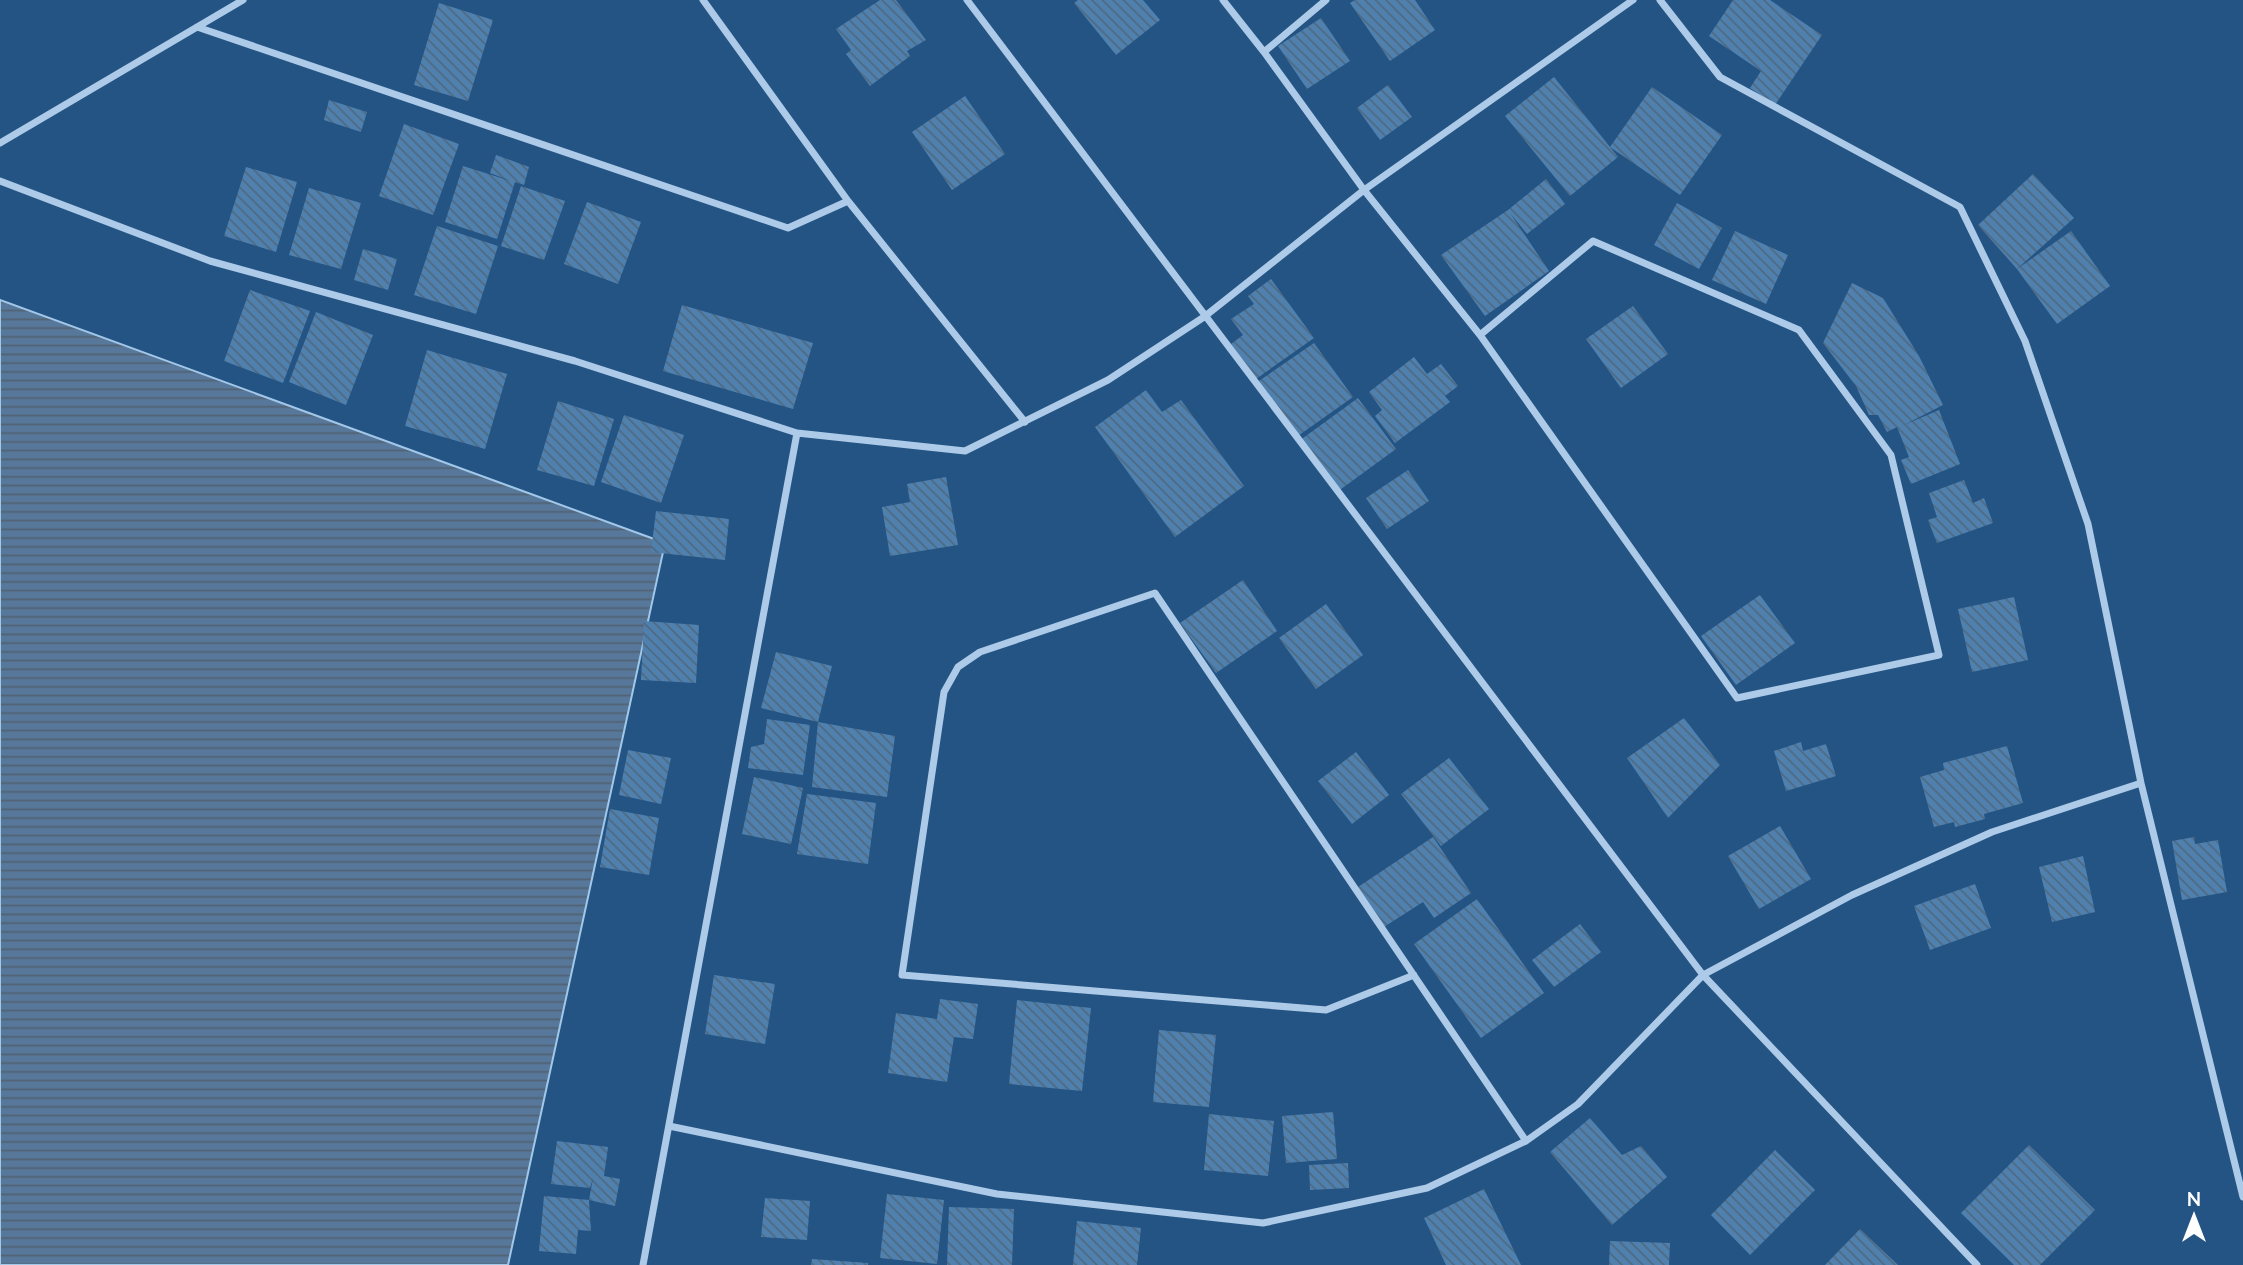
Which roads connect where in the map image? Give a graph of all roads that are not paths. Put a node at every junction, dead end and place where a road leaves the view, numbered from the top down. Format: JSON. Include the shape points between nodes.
{"nodes":[{"id":1,"x":243,"y":0,"type":"edge"},
{"id":2,"x":703,"y":0,"type":"edge"},
{"id":3,"x":967,"y":0,"type":"edge"},
{"id":4,"x":1223,"y":0,"type":"edge"},
{"id":5,"x":1326,"y":0,"type":"edge"},
{"id":6,"x":1633,"y":0,"type":"edge"},
{"id":7,"x":1660,"y":0,"type":"edge"},
{"id":8,"x":197,"y":27,"type":"junction"},
{"id":9,"x":1264,"y":52,"type":"junction"},
{"id":10,"x":0,"y":143,"type":"edge"},
{"id":11,"x":0,"y":181,"type":"edge"},
{"id":12,"x":1364,"y":190,"type":"junction"},
{"id":13,"x":848,"y":201,"type":"junction"},
{"id":14,"x":1204,"y":317,"type":"junction"},
{"id":15,"x":1480,"y":335,"type":"junction"},
{"id":16,"x":1025,"y":422,"type":"junction"},
{"id":17,"x":797,"y":433,"type":"junction"},
{"id":18,"x":2141,"y":783,"type":"junction"},
{"id":19,"x":1414,"y":975,"type":"junction"},
{"id":20,"x":1703,"y":975,"type":"junction"},
{"id":21,"x":669,"y":1126,"type":"junction"},
{"id":22,"x":1526,"y":1141,"type":"junction"},
{"id":23,"x":2243,"y":1197,"type":"edge"},
{"id":24,"x":643,"y":1265,"type":"edge"},
{"id":25,"x":1978,"y":1265,"type":"edge"}],
"edges":[{"from":1,"to":8,"type":"street"},
{"from":2,"to":13,"type":"street"},
{"from":3,"to":14,"type":"street"},
{"from":4,"to":9,"type":"street"},
{"from":5,"to":9,"type":"street"},
{"from":6,"to":12,"type":"street"},
{"from":7,"to":18,"type":"street","via":[[1720,77],[1960,207],[2025,341],[2088,524]]},
{"from":8,"to":10,"type":"street"},
{"from":8,"to":13,"type":"street","via":[[788,228]]},
{"from":9,"to":12,"type":"street"},
{"from":11,"to":17,"type":"street","via":[[211,261],[575,361]]},
{"from":12,"to":14,"type":"street"},
{"from":12,"to":15,"type":"street"},
{"from":13,"to":16,"type":"street"},
{"from":14,"to":16,"type":"street","via":[[1108,380]]},
{"from":14,"to":20,"type":"street"},
{"from":15,"to":15,"type":"street","via":[[1737,698],[1939,655],[1891,456],[1799,330],[1593,240]]},
{"from":16,"to":17,"type":"street","via":[[965,451]]},
{"from":17,"to":21,"type":"street"},
{"from":18,"to":20,"type":"street","via":[[1992,832],[1852,895]]},
{"from":18,"to":23,"type":"street"},
{"from":19,"to":19,"type":"street","via":[[1155,593],[980,652],[958,667],[944,692],[902,975],[1325,1010]]},
{"from":19,"to":22,"type":"street"},
{"from":20,"to":22,"type":"street","via":[[1578,1104]]},
{"from":20,"to":25,"type":"street"},
{"from":21,"to":22,"type":"street","via":[[997,1194],[1263,1223],[1427,1188]]},
{"from":21,"to":24,"type":"street"}]}
